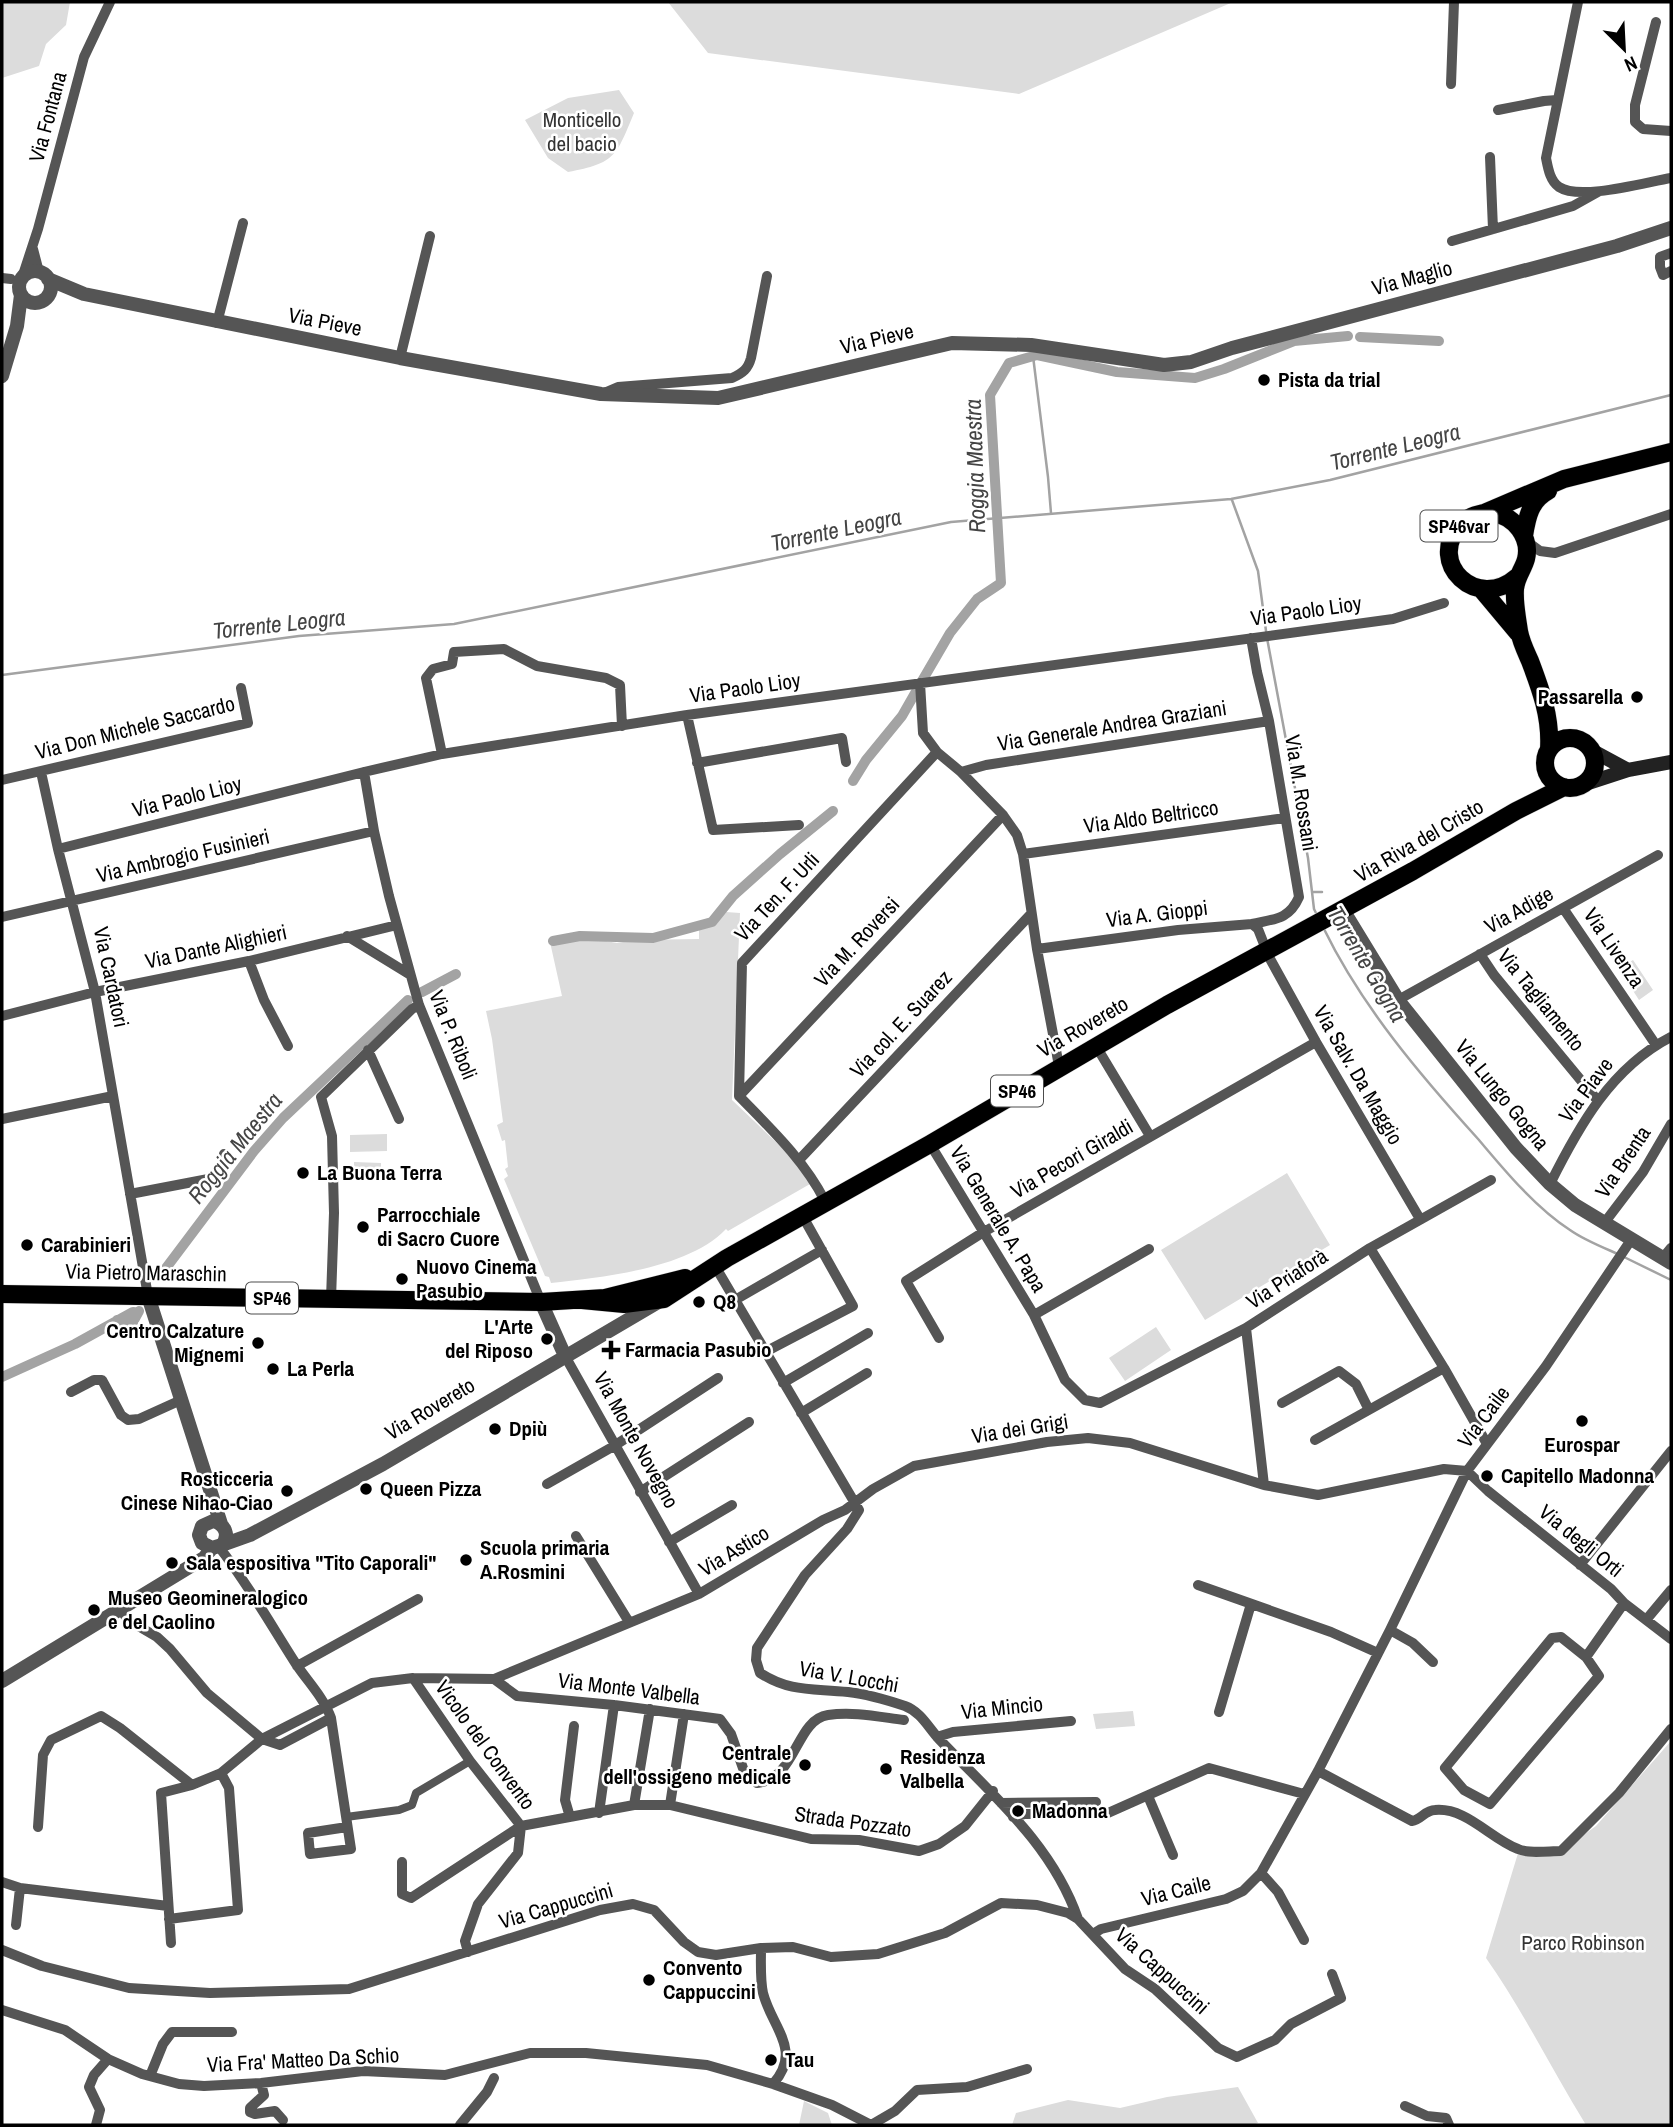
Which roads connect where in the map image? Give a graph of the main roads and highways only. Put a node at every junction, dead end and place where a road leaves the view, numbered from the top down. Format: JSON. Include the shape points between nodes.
{"nodes":[{"id":1,"x":1671,"y":452,"type":"edge"},
{"id":2,"x":1587,"y":474,"type":"junction"},
{"id":3,"x":1484,"y":513,"type":"junction"},
{"id":4,"x":1525,"y":538,"type":"junction"},
{"id":5,"x":1517,"y":577,"type":"junction"},
{"id":6,"x":1482,"y":590,"type":"junction"},
{"id":7,"x":1520,"y":636,"type":"junction"},
{"id":8,"x":1544,"y":696,"type":"junction"},
{"id":9,"x":1575,"y":738,"type":"junction"},
{"id":10,"x":1591,"y":750,"type":"junction"},
{"id":11,"x":1547,"y":756,"type":"junction"},
{"id":12,"x":1671,"y":762,"type":"edge"},
{"id":13,"x":1628,"y":770,"type":"junction"},
{"id":14,"x":1571,"y":787,"type":"junction"},
{"id":15,"x":1516,"y":811,"type":"junction"},
{"id":16,"x":1336,"y":914,"type":"joint"},
{"id":17,"x":666,"y":1293,"type":"junction"},
{"id":18,"x":2,"y":1294,"type":"edge"},
{"id":19,"x":582,"y":1300,"type":"junction"}],
"edges":[{"from":1,"to":2,"type":"main road","number":"SP46var"},
{"from":2,"to":3,"type":"main road","number":"SP46var"},
{"from":2,"to":4,"type":"main road","number":"SP46var","via":[[1540,495],[1527,517]]},
{"from":3,"to":4,"type":"main road","number":"SP46var","via":[[1508,518]]},
{"from":3,"to":6,"type":"main road","number":"SP46var","via":[[1461,523],[1449,556],[1460,578]]},
{"from":4,"to":5,"type":"main road","number":"SP46var","via":[[1526,559]]},
{"from":5,"to":6,"type":"main road","via":[[1501,588]]},
{"from":5,"to":7,"type":"main road","number":"SP46var","via":[[1514,604]]},
{"from":6,"to":7,"type":"main road","number":"SP46var"},
{"from":7,"to":8,"type":"main road","number":"SP46var"},
{"from":8,"to":9,"type":"main road","number":"SP46var"},
{"from":8,"to":11,"type":"main road","number":"SP46var","via":[[1549,724]]},
{"from":9,"to":10,"type":"main road","number":"SP46var"},
{"from":9,"to":11,"type":"main road","via":[[1560,740]]},
{"from":10,"to":13,"type":"main road"},
{"from":10,"to":14,"type":"main road","via":[[1590,778]]},
{"from":11,"to":14,"type":"main road","via":[[1550,779]]},
{"from":11,"to":15,"type":"main road","name":"Via Riva del Cristo","number":"SP46","via":[[1539,785]]},
{"from":12,"to":13,"type":"main road","number":"SP46"},
{"from":13,"to":14,"type":"main road","number":"SP46"},
{"from":14,"to":15,"type":"main road","name":"Via Riva del Cristo","number":"SP46"},
{"from":15,"to":16,"type":"main road","name":"Via Riva del Cristo","number":"SP46"},
{"from":16,"to":17,"type":"main road","name":"Via Rovereto","number":"SP46","via":[[1059,1066]]},
{"from":17,"to":19,"type":"main road","name":"Via Pietro Maraschin","number":"SP46"},
{"from":17,"to":19,"type":"main road","name":"Via Pietro Maraschin","number":"SP46","via":[[629,1311]]},
{"from":18,"to":19,"type":"main road","name":"Via Pietro Maraschin","number":"SP46"}]}
